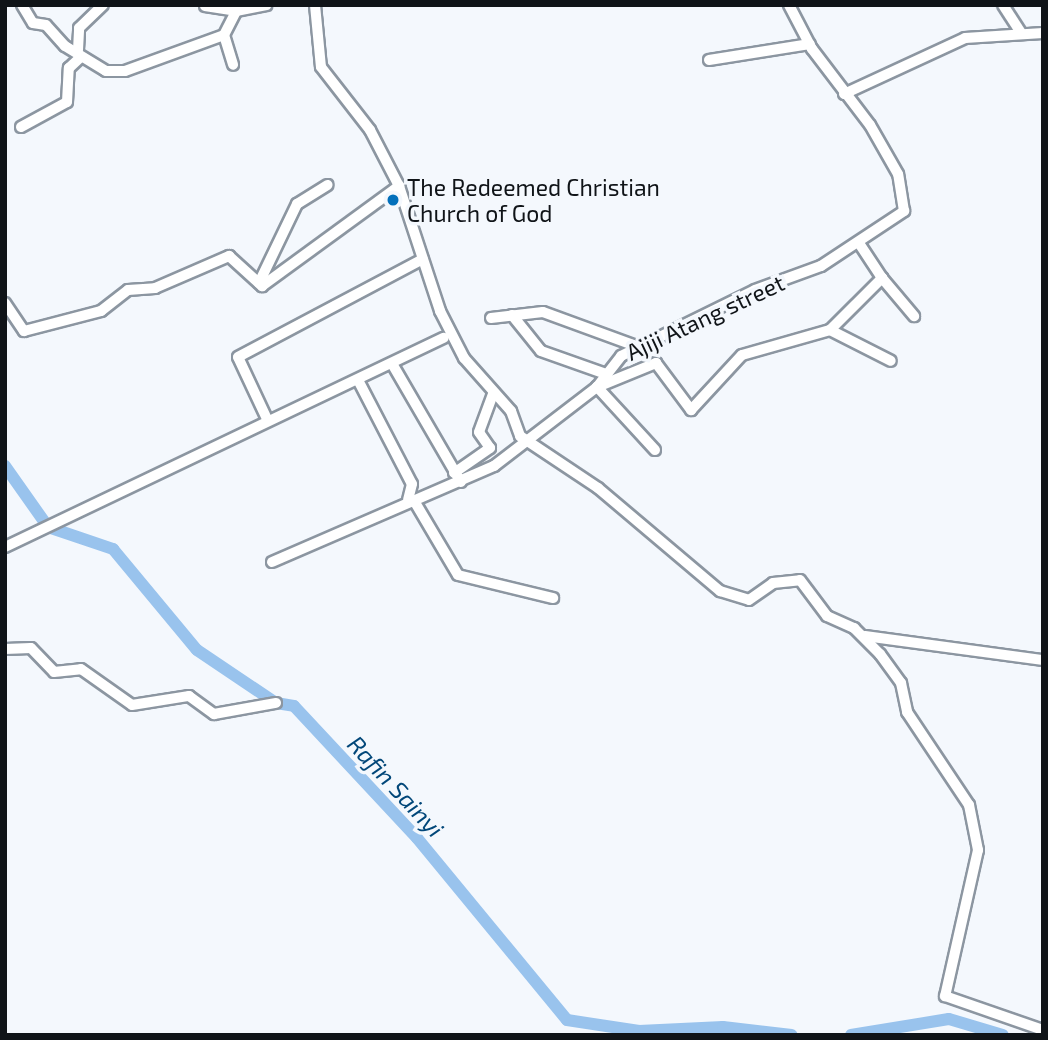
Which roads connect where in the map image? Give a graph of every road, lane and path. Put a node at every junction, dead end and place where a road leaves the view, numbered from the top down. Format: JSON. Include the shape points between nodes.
{"nodes":[{"id":1,"x":22,"y":5,"type":"edge"},
{"id":2,"x":103,"y":5,"type":"edge"},
{"id":3,"x":267,"y":5,"type":"edge"},
{"id":4,"x":315,"y":5,"type":"edge"},
{"id":5,"x":789,"y":5,"type":"edge"},
{"id":6,"x":1003,"y":5,"type":"edge"},
{"id":7,"x":205,"y":6,"type":"edge"},
{"id":8,"x":236,"y":11,"type":"junction"},
{"id":9,"x":1020,"y":31,"type":"junction"},
{"id":10,"x":1043,"y":33,"type":"edge"},
{"id":11,"x":225,"y":35,"type":"junction"},
{"id":12,"x":810,"y":44,"type":"junction"},
{"id":13,"x":79,"y":53,"type":"junction"},
{"id":14,"x":709,"y":60,"type":"dead end"},
{"id":15,"x":233,"y":65,"type":"dead end"},
{"id":16,"x":844,"y":93,"type":"junction"},
{"id":17,"x":21,"y":127,"type":"dead end"},
{"id":18,"x":328,"y":185,"type":"dead end"},
{"id":19,"x":399,"y":186,"type":"junction"},
{"id":20,"x":859,"y":243,"type":"junction"},
{"id":21,"x":423,"y":259,"type":"junction"},
{"id":22,"x":882,"y":278,"type":"junction"},
{"id":23,"x":259,"y":283,"type":"junction"},
{"id":24,"x":5,"y":303,"type":"edge"},
{"id":25,"x":512,"y":315,"type":"junction"},
{"id":26,"x":914,"y":316,"type":"dead end"},
{"id":27,"x":491,"y":318,"type":"dead end"},
{"id":28,"x":830,"y":330,"type":"junction"},
{"id":29,"x":444,"y":338,"type":"dead end"},
{"id":30,"x":646,"y":345,"type":"junction"},
{"id":31,"x":891,"y":361,"type":"dead end"},
{"id":32,"x":394,"y":367,"type":"junction"},
{"id":33,"x":603,"y":373,"type":"junction"},
{"id":34,"x":358,"y":380,"type":"junction"},
{"id":35,"x":597,"y":387,"type":"junction"},
{"id":36,"x":493,"y":394,"type":"junction"},
{"id":37,"x":267,"y":419,"type":"junction"},
{"id":38,"x":530,"y":439,"type":"junction"},
{"id":39,"x":655,"y":450,"type":"dead end"},
{"id":40,"x":457,"y":467,"type":"junction"},
{"id":41,"x":461,"y":482,"type":"junction"},
{"id":42,"x":446,"y":488,"type":"junction"},
{"id":43,"x":412,"y":502,"type":"junction"},
{"id":44,"x":5,"y":547,"type":"edge"},
{"id":45,"x":272,"y":562,"type":"dead end"},
{"id":46,"x":553,"y":598,"type":"dead end"},
{"id":47,"x":865,"y":636,"type":"junction"},
{"id":48,"x":5,"y":649,"type":"edge"},
{"id":49,"x":1043,"y":660,"type":"edge"},
{"id":50,"x":276,"y":702,"type":"dead end"},
{"id":51,"x":1043,"y":1031,"type":"edge"}],
"edges":[{"from":1,"to":13,"type":"street","via":[[33,23],[46,25]]},
{"from":2,"to":13,"type":"street","via":[[79,27]]},
{"from":3,"to":8,"type":"street"},
{"from":4,"to":19,"type":"street","via":[[321,67],[370,130]]},
{"from":5,"to":12,"type":"street","name":"Ajiji Atang street"},
{"from":6,"to":9,"type":"street"},
{"from":7,"to":8,"type":"street"},
{"from":8,"to":11,"type":"street"},
{"from":9,"to":10,"type":"street"},
{"from":9,"to":16,"type":"street","via":[[965,38]]},
{"from":11,"to":13,"type":"street","via":[[125,71],[95,69]]},
{"from":11,"to":15,"type":"street"},
{"from":12,"to":14,"type":"street"},
{"from":12,"to":16,"type":"street","name":"Ajiji Atang street"},
{"from":13,"to":17,"type":"street","via":[[69,68],[67,102]]},
{"from":16,"to":20,"type":"street","name":"Ajiji Atang street","via":[[870,125],[905,199],[904,211]]},
{"from":18,"to":23,"type":"street","via":[[297,204]]},
{"from":19,"to":21,"type":"street"},
{"from":19,"to":23,"type":"street","via":[[277,279]]},
{"from":20,"to":22,"type":"street"},
{"from":20,"to":30,"type":"street","name":"Ajiji Atang street"},
{"from":21,"to":36,"type":"street","via":[[453,337]]},
{"from":21,"to":37,"type":"street","via":[[238,357]]},
{"from":22,"to":26,"type":"street"},
{"from":22,"to":28,"type":"street"},
{"from":23,"to":24,"type":"street","via":[[229,256],[155,288],[128,290],[102,311],[24,331]]},
{"from":25,"to":27,"type":"street"},
{"from":25,"to":30,"type":"street","via":[[543,312],[610,333],[626,348]]},
{"from":25,"to":33,"type":"street","via":[[541,351]]},
{"from":28,"to":31,"type":"street"},
{"from":28,"to":35,"type":"street","via":[[742,355],[691,410],[656,363]]},
{"from":29,"to":32,"type":"street"},
{"from":30,"to":33,"type":"street","name":"Ajiji Atang street"},
{"from":32,"to":34,"type":"street"},
{"from":32,"to":40,"type":"street"},
{"from":33,"to":35,"type":"street","name":"Ajiji Atang street"},
{"from":34,"to":37,"type":"street","via":[[289,415]]},
{"from":34,"to":43,"type":"street","via":[[412,484]]},
{"from":35,"to":38,"type":"street","name":"Ajiji Atang street"},
{"from":35,"to":39,"type":"street"},
{"from":36,"to":38,"type":"street","via":[[511,411],[520,436]]},
{"from":36,"to":40,"type":"street","via":[[479,432],[490,447]]},
{"from":37,"to":44,"type":"street"},
{"from":38,"to":41,"type":"street","name":"Ajiji Atang street"},
{"from":38,"to":47,"type":"street","via":[[720,591],[749,600],[774,583],[800,580],[827,616]]},
{"from":40,"to":41,"type":"street"},
{"from":40,"to":42,"type":"street"},
{"from":41,"to":42,"type":"street","name":"Ajiji Atang street"},
{"from":42,"to":43,"type":"street","name":"Ajiji Atang street"},
{"from":43,"to":45,"type":"street","name":"Ajiji Atang street"},
{"from":43,"to":46,"type":"street","via":[[458,575]]},
{"from":47,"to":49,"type":"street"},
{"from":47,"to":51,"type":"street","via":[[901,683],[907,712],[969,805],[978,850],[946,996]]},
{"from":48,"to":50,"type":"street","via":[[31,648],[54,672],[81,669],[132,705],[189,696],[214,714]]}]}
